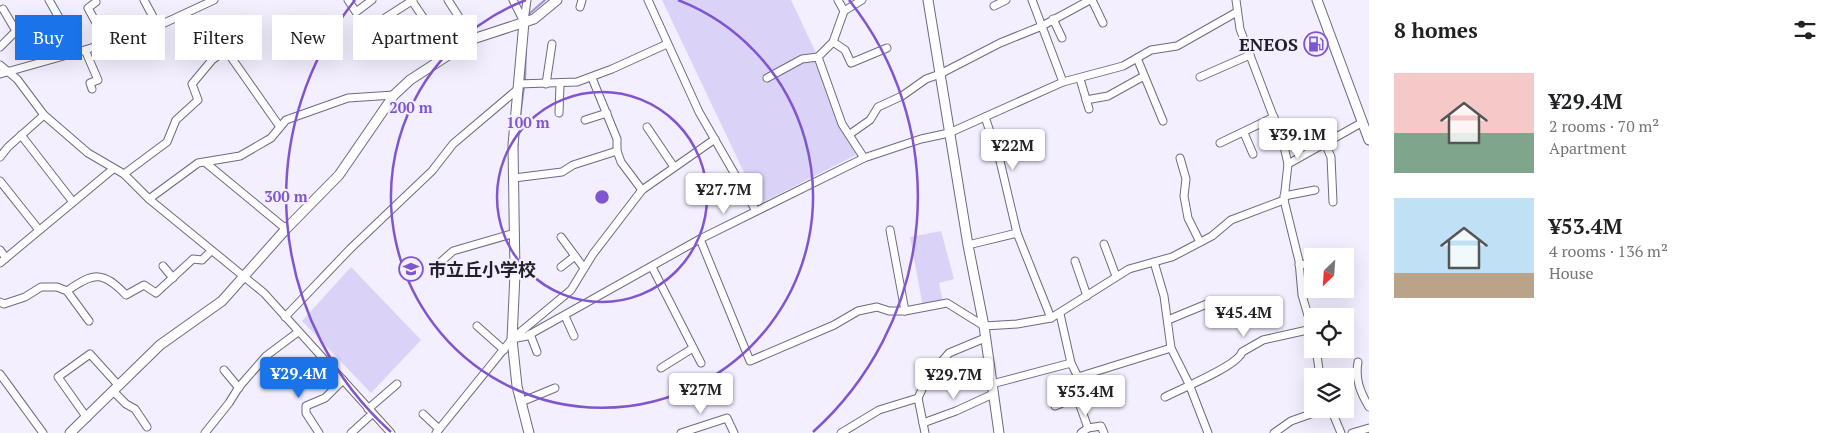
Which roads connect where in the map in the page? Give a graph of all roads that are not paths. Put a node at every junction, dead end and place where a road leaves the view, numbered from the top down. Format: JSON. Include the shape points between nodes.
{"nodes":[{"id":1,"x":49,"y":0,"type":"edge"},
{"id":2,"x":144,"y":0,"type":"edge"},
{"id":3,"x":214,"y":0,"type":"edge"},
{"id":4,"x":348,"y":0,"type":"edge"},
{"id":5,"x":372,"y":0,"type":"edge"},
{"id":6,"x":448,"y":0,"type":"edge"},
{"id":7,"x":513,"y":0,"type":"edge"},
{"id":8,"x":527,"y":0,"type":"edge"},
{"id":9,"x":557,"y":0,"type":"edge"},
{"id":10,"x":648,"y":0,"type":"edge"},
{"id":11,"x":838,"y":0,"type":"edge"},
{"id":12,"x":862,"y":0,"type":"edge"},
{"id":13,"x":928,"y":0,"type":"edge"},
{"id":14,"x":1006,"y":0,"type":"edge"},
{"id":15,"x":1032,"y":0,"type":"edge"},
{"id":16,"x":1091,"y":0,"type":"edge"},
{"id":17,"x":1236,"y":0,"type":"edge"},
{"id":18,"x":1317,"y":0,"type":"edge"},
{"id":19,"x":412,"y":1,"type":"edge"},
{"id":20,"x":96,"y":2,"type":"dead end"},
{"id":21,"x":994,"y":6,"type":"dead end"},
{"id":22,"x":3,"y":9,"type":"dead end"},
{"id":23,"x":844,"y":11,"type":"junction"},
{"id":24,"x":1237,"y":12,"type":"junction"},
{"id":25,"x":59,"y":15,"type":"edge"},
{"id":26,"x":92,"y":15,"type":"edge"},
{"id":27,"x":152,"y":15,"type":"edge"},
{"id":28,"x":390,"y":15,"type":"edge"},
{"id":29,"x":422,"y":15,"type":"edge"},
{"id":30,"x":458,"y":15,"type":"edge"},
{"id":31,"x":1053,"y":19,"type":"junction"},
{"id":32,"x":527,"y":21,"type":"junction"},
{"id":33,"x":165,"y":23,"type":"edge"},
{"id":34,"x":1103,"y":23,"type":"dead end"},
{"id":35,"x":1042,"y":26,"type":"junction"},
{"id":36,"x":477,"y":38,"type":"edge"},
{"id":37,"x":1062,"y":38,"type":"dead end"},
{"id":38,"x":833,"y":42,"type":"junction"},
{"id":39,"x":552,"y":44,"type":"dead end"},
{"id":40,"x":667,"y":44,"type":"junction"},
{"id":41,"x":0,"y":47,"type":"edge"},
{"id":42,"x":887,"y":48,"type":"dead end"},
{"id":43,"x":82,"y":52,"type":"edge"},
{"id":44,"x":1250,"y":55,"type":"junction"},
{"id":45,"x":818,"y":57,"type":"junction"},
{"id":46,"x":1136,"y":58,"type":"junction"},
{"id":47,"x":49,"y":60,"type":"edge"},
{"id":48,"x":440,"y":60,"type":"edge"},
{"id":49,"x":0,"y":65,"type":"edge"},
{"id":50,"x":10,"y":72,"type":"junction"},
{"id":51,"x":0,"y":74,"type":"edge"},
{"id":52,"x":940,"y":74,"type":"junction"},
{"id":53,"x":1144,"y":76,"type":"junction"},
{"id":54,"x":1200,"y":77,"type":"dead end"},
{"id":55,"x":592,"y":78,"type":"junction"},
{"id":56,"x":767,"y":78,"type":"dead end"},
{"id":57,"x":1080,"y":78,"type":"junction"},
{"id":58,"x":1063,"y":82,"type":"junction"},
{"id":59,"x":546,"y":84,"type":"junction"},
{"id":60,"x":560,"y":84,"type":"junction"},
{"id":61,"x":521,"y":86,"type":"junction"},
{"id":62,"x":92,"y":89,"type":"dead end"},
{"id":63,"x":394,"y":95,"type":"junction"},
{"id":64,"x":1086,"y":100,"type":"junction"},
{"id":65,"x":1089,"y":109,"type":"dead end"},
{"id":66,"x":559,"y":113,"type":"dead end"},
{"id":67,"x":607,"y":113,"type":"junction"},
{"id":68,"x":44,"y":115,"type":"junction"},
{"id":69,"x":985,"y":117,"type":"junction"},
{"id":70,"x":1274,"y":117,"type":"junction"},
{"id":71,"x":585,"y":120,"type":"dead end"},
{"id":72,"x":1163,"y":121,"type":"dead end"},
{"id":73,"x":1366,"y":121,"type":"edge"},
{"id":74,"x":280,"y":127,"type":"junction"},
{"id":75,"x":647,"y":127,"type":"dead end"},
{"id":76,"x":949,"y":133,"type":"junction"},
{"id":77,"x":1244,"y":133,"type":"junction"},
{"id":78,"x":850,"y":134,"type":"junction"},
{"id":79,"x":1010,"y":134,"type":"dead end"},
{"id":80,"x":21,"y":135,"type":"junction"},
{"id":81,"x":715,"y":139,"type":"junction"},
{"id":82,"x":1369,"y":140,"type":"edge"},
{"id":83,"x":993,"y":141,"type":"junction"},
{"id":84,"x":1220,"y":143,"type":"dead end"},
{"id":85,"x":1325,"y":143,"type":"junction"},
{"id":86,"x":617,"y":151,"type":"junction"},
{"id":87,"x":1253,"y":154,"type":"dead end"},
{"id":88,"x":0,"y":157,"type":"edge"},
{"id":89,"x":864,"y":158,"type":"junction"},
{"id":90,"x":1180,"y":158,"type":"dead end"},
{"id":91,"x":206,"y":163,"type":"junction"},
{"id":92,"x":1288,"y":164,"type":"junction"},
{"id":93,"x":674,"y":167,"type":"junction"},
{"id":94,"x":113,"y":169,"type":"junction"},
{"id":95,"x":124,"y":174,"type":"junction"},
{"id":96,"x":518,"y":178,"type":"junction"},
{"id":97,"x":0,"y":181,"type":"edge"},
{"id":98,"x":642,"y":190,"type":"junction"},
{"id":99,"x":1315,"y":190,"type":"dead end"},
{"id":100,"x":1284,"y":198,"type":"junction"},
{"id":101,"x":149,"y":199,"type":"junction"},
{"id":102,"x":73,"y":202,"type":"junction"},
{"id":103,"x":1333,"y":202,"type":"dead end"},
{"id":104,"x":756,"y":211,"type":"junction"},
{"id":105,"x":286,"y":229,"type":"junction"},
{"id":106,"x":40,"y":230,"type":"junction"},
{"id":107,"x":890,"y":230,"type":"dead end"},
{"id":108,"x":515,"y":233,"type":"junction"},
{"id":109,"x":1016,"y":233,"type":"junction"},
{"id":110,"x":561,"y":237,"type":"dead end"},
{"id":111,"x":700,"y":239,"type":"junction"},
{"id":112,"x":1200,"y":242,"type":"junction"},
{"id":113,"x":1104,"y":244,"type":"dead end"},
{"id":114,"x":968,"y":245,"type":"junction"},
{"id":115,"x":0,"y":250,"type":"edge"},
{"id":116,"x":211,"y":251,"type":"junction"},
{"id":117,"x":575,"y":256,"type":"junction"},
{"id":118,"x":6,"y":258,"type":"junction"},
{"id":119,"x":1075,"y":261,"type":"dead end"},
{"id":120,"x":1154,"y":262,"type":"junction"},
{"id":121,"x":0,"y":263,"type":"edge"},
{"id":122,"x":1304,"y":264,"type":"edge"},
{"id":123,"x":1299,"y":265,"type":"junction"},
{"id":124,"x":163,"y":266,"type":"dead end"},
{"id":125,"x":435,"y":267,"type":"dead end"},
{"id":126,"x":561,"y":267,"type":"dead end"},
{"id":127,"x":652,"y":267,"type":"junction"},
{"id":128,"x":584,"y":268,"type":"junction"},
{"id":129,"x":1116,"y":276,"type":"junction"},
{"id":130,"x":173,"y":278,"type":"junction"},
{"id":131,"x":243,"y":278,"type":"junction"},
{"id":132,"x":67,"y":291,"type":"junction"},
{"id":133,"x":1087,"y":296,"type":"junction"},
{"id":134,"x":1214,"y":301,"type":"dead end"},
{"id":135,"x":0,"y":302,"type":"edge"},
{"id":136,"x":1306,"y":308,"type":"edge"},
{"id":137,"x":905,"y":311,"type":"junction"},
{"id":138,"x":1060,"y":314,"type":"junction"},
{"id":139,"x":565,"y":316,"type":"junction"},
{"id":140,"x":285,"y":317,"type":"junction"},
{"id":141,"x":1051,"y":318,"type":"junction"},
{"id":142,"x":1168,"y":320,"type":"junction"},
{"id":143,"x":89,"y":321,"type":"dead end"},
{"id":144,"x":477,"y":326,"type":"dead end"},
{"id":145,"x":984,"y":326,"type":"junction"},
{"id":146,"x":1304,"y":331,"type":"edge"},
{"id":147,"x":298,"y":332,"type":"junction"},
{"id":148,"x":530,"y":334,"type":"junction"},
{"id":149,"x":574,"y":336,"type":"dead end"},
{"id":150,"x":984,"y":338,"type":"junction"},
{"id":151,"x":512,"y":339,"type":"junction"},
{"id":152,"x":694,"y":348,"type":"junction"},
{"id":153,"x":1171,"y":348,"type":"junction"},
{"id":154,"x":504,"y":350,"type":"junction"},
{"id":155,"x":537,"y":352,"type":"dead end"},
{"id":156,"x":1358,"y":362,"type":"dead end"},
{"id":157,"x":701,"y":363,"type":"dead end"},
{"id":158,"x":1071,"y":363,"type":"junction"},
{"id":159,"x":661,"y":368,"type":"dead end"},
{"id":160,"x":224,"y":370,"type":"dead end"},
{"id":161,"x":0,"y":376,"type":"edge"},
{"id":162,"x":1078,"y":377,"type":"junction"},
{"id":163,"x":342,"y":380,"type":"junction"},
{"id":164,"x":397,"y":384,"type":"dead end"},
{"id":165,"x":992,"y":384,"type":"junction"},
{"id":166,"x":1189,"y":384,"type":"junction"},
{"id":167,"x":239,"y":388,"type":"junction"},
{"id":168,"x":555,"y":388,"type":"dead end"},
{"id":169,"x":116,"y":389,"type":"junction"},
{"id":170,"x":993,"y":394,"type":"junction"},
{"id":171,"x":918,"y":398,"type":"junction"},
{"id":172,"x":1077,"y":398,"type":"junction"},
{"id":173,"x":1165,"y":398,"type":"dead end"},
{"id":174,"x":521,"y":402,"type":"junction"},
{"id":175,"x":1368,"y":404,"type":"edge"},
{"id":176,"x":1055,"y":406,"type":"dead end"},
{"id":177,"x":370,"y":412,"type":"junction"},
{"id":178,"x":423,"y":414,"type":"dead end"},
{"id":179,"x":1304,"y":417,"type":"edge"},
{"id":180,"x":87,"y":418,"type":"junction"},
{"id":181,"x":1335,"y":418,"type":"edge"},
{"id":182,"x":923,"y":423,"type":"junction"},
{"id":183,"x":147,"y":427,"type":"dead end"},
{"id":184,"x":1088,"y":428,"type":"junction"},
{"id":185,"x":1369,"y":428,"type":"edge"},
{"id":186,"x":1283,"y":430,"type":"edge"},
{"id":187,"x":437,"y":431,"type":"edge"},
{"id":188,"x":43,"y":433,"type":"edge"},
{"id":189,"x":70,"y":433,"type":"edge"},
{"id":190,"x":204,"y":433,"type":"edge"},
{"id":191,"x":319,"y":433,"type":"edge"},
{"id":192,"x":350,"y":433,"type":"edge"},
{"id":193,"x":391,"y":433,"type":"edge"},
{"id":194,"x":529,"y":433,"type":"edge"},
{"id":195,"x":682,"y":433,"type":"edge"},
{"id":196,"x":734,"y":433,"type":"edge"},
{"id":197,"x":841,"y":433,"type":"edge"},
{"id":198,"x":925,"y":433,"type":"edge"},
{"id":199,"x":999,"y":433,"type":"edge"},
{"id":200,"x":1081,"y":433,"type":"edge"},
{"id":201,"x":1104,"y":433,"type":"edge"},
{"id":202,"x":1208,"y":433,"type":"edge"},
{"id":203,"x":1274,"y":433,"type":"edge"},
{"id":204,"x":1341,"y":433,"type":"edge"},
{"id":205,"x":1352,"y":433,"type":"edge"}],
"edges":[{"from":1,"to":25,"type":"street"},
{"from":2,"to":27,"type":"street"},
{"from":3,"to":33,"type":"street"},
{"from":4,"to":5,"type":"street","via":[[356,12]]},
{"from":6,"to":30,"type":"street"},
{"from":7,"to":32,"type":"street"},
{"from":8,"to":32,"type":"street"},
{"from":9,"to":32,"type":"street"},
{"from":10,"to":40,"type":"street"},
{"from":11,"to":23,"type":"street"},
{"from":12,"to":23,"type":"street"},
{"from":13,"to":52,"type":"street"},
{"from":14,"to":21,"type":"street"},
{"from":15,"to":35,"type":"street"},
{"from":16,"to":31,"type":"street"},
{"from":16,"to":34,"type":"street"},
{"from":17,"to":24,"type":"street"},
{"from":18,"to":73,"type":"street"},
{"from":19,"to":28,"type":"street"},
{"from":19,"to":29,"type":"street"},
{"from":20,"to":26,"type":"street","via":[[88,8]]},
{"from":22,"to":41,"type":"street","via":[[16,31]]},
{"from":23,"to":38,"type":"street"},
{"from":24,"to":44,"type":"street"},
{"from":24,"to":46,"type":"street","via":[[1176,46],[1151,50]]},
{"from":31,"to":35,"type":"street"},
{"from":31,"to":37,"type":"street"},
{"from":32,"to":36,"type":"street"},
{"from":32,"to":61,"type":"street"},
{"from":35,"to":52,"type":"street","via":[[1000,43]]},
{"from":35,"to":58,"type":"street"},
{"from":38,"to":42,"type":"street","via":[[845,50],[851,63]]},
{"from":38,"to":45,"type":"street"},
{"from":39,"to":59,"type":"street"},
{"from":40,"to":55,"type":"street"},
{"from":40,"to":81,"type":"street"},
{"from":43,"to":62,"type":"street","via":[[98,80],[90,83]]},
{"from":44,"to":54,"type":"street"},
{"from":44,"to":70,"type":"street"},
{"from":45,"to":56,"type":"street","via":[[802,58]]},
{"from":45,"to":78,"type":"street","via":[[842,124]]},
{"from":46,"to":53,"type":"street"},
{"from":46,"to":57,"type":"street","via":[[1123,66]]},
{"from":47,"to":50,"type":"street"},
{"from":48,"to":63,"type":"street"},
{"from":49,"to":50,"type":"street"},
{"from":50,"to":51,"type":"street"},
{"from":50,"to":68,"type":"street"},
{"from":52,"to":76,"type":"street"},
{"from":52,"to":78,"type":"street","via":[[885,103],[874,111],[870,120]]},
{"from":53,"to":64,"type":"street","via":[[1108,96]]},
{"from":53,"to":72,"type":"street"},
{"from":55,"to":60,"type":"street"},
{"from":55,"to":67,"type":"street"},
{"from":57,"to":58,"type":"street"},
{"from":57,"to":64,"type":"street"},
{"from":58,"to":69,"type":"street"},
{"from":59,"to":60,"type":"street"},
{"from":59,"to":61,"type":"street"},
{"from":60,"to":66,"type":"street"},
{"from":61,"to":96,"type":"street"},
{"from":61,"to":140,"type":"street","via":[[453,144],[432,171]]},
{"from":63,"to":74,"type":"street","via":[[348,98],[286,120]]},
{"from":63,"to":105,"type":"street","via":[[339,175]]},
{"from":64,"to":65,"type":"street"},
{"from":67,"to":71,"type":"street"},
{"from":67,"to":86,"type":"street","via":[[617,139]]},
{"from":68,"to":80,"type":"street"},
{"from":68,"to":94,"type":"street","via":[[88,153]]},
{"from":69,"to":76,"type":"street"},
{"from":69,"to":83,"type":"street"},
{"from":70,"to":77,"type":"street"},
{"from":70,"to":92,"type":"street"},
{"from":73,"to":82,"type":"street"},
{"from":73,"to":85,"type":"street"},
{"from":74,"to":91,"type":"street","via":[[271,138],[240,156]]},
{"from":74,"to":95,"type":"street","via":[[226,50],[212,60],[192,84],[198,100],[176,120],[167,142]]},
{"from":75,"to":93,"type":"street"},
{"from":76,"to":89,"type":"street"},
{"from":76,"to":114,"type":"street"},
{"from":77,"to":84,"type":"street"},
{"from":77,"to":87,"type":"street"},
{"from":78,"to":89,"type":"street"},
{"from":79,"to":83,"type":"street"},
{"from":80,"to":88,"type":"street"},
{"from":80,"to":102,"type":"street"},
{"from":81,"to":93,"type":"street"},
{"from":81,"to":104,"type":"street"},
{"from":83,"to":109,"type":"street"},
{"from":85,"to":92,"type":"street"},
{"from":85,"to":103,"type":"street","via":[[1331,157]]},
{"from":86,"to":96,"type":"street","via":[[572,165],[562,172]]},
{"from":86,"to":98,"type":"street","via":[[621,162]]},
{"from":89,"to":104,"type":"street"},
{"from":90,"to":112,"type":"street","via":[[1186,179],[1184,196],[1188,218]]},
{"from":91,"to":101,"type":"street","via":[[198,163]]},
{"from":91,"to":105,"type":"street"},
{"from":92,"to":100,"type":"street"},
{"from":93,"to":98,"type":"street"},
{"from":94,"to":95,"type":"street"},
{"from":94,"to":102,"type":"street"},
{"from":95,"to":101,"type":"street"},
{"from":96,"to":108,"type":"street"},
{"from":97,"to":106,"type":"street"},
{"from":98,"to":128,"type":"street"},
{"from":99,"to":100,"type":"street"},
{"from":100,"to":112,"type":"street","via":[[1231,220]]},
{"from":100,"to":123,"type":"street"},
{"from":101,"to":116,"type":"street"},
{"from":102,"to":106,"type":"street"},
{"from":104,"to":111,"type":"street"},
{"from":105,"to":131,"type":"street"},
{"from":106,"to":118,"type":"street"},
{"from":107,"to":137,"type":"street"},
{"from":108,"to":125,"type":"street","via":[[453,251]]},
{"from":108,"to":151,"type":"street"},
{"from":109,"to":114,"type":"street"},
{"from":109,"to":141,"type":"street"},
{"from":110,"to":117,"type":"street"},
{"from":111,"to":127,"type":"street"},
{"from":111,"to":137,"type":"street","via":[[750,361],[834,325],[858,311],[877,307]]},
{"from":112,"to":120,"type":"street","via":[[1172,257]]},
{"from":113,"to":129,"type":"street"},
{"from":114,"to":145,"type":"street"},
{"from":115,"to":118,"type":"street"},
{"from":116,"to":130,"type":"street","via":[[202,260],[193,259]]},
{"from":116,"to":131,"type":"street"},
{"from":117,"to":126,"type":"street"},
{"from":117,"to":128,"type":"street"},
{"from":118,"to":121,"type":"street"},
{"from":119,"to":133,"type":"street"},
{"from":120,"to":129,"type":"street"},
{"from":120,"to":142,"type":"street"},
{"from":122,"to":123,"type":"street"},
{"from":123,"to":136,"type":"street"},
{"from":124,"to":130,"type":"street"},
{"from":127,"to":139,"type":"street"},
{"from":127,"to":152,"type":"street"},
{"from":128,"to":151,"type":"street","via":[[571,290]]},
{"from":129,"to":133,"type":"street"},
{"from":130,"to":132,"type":"street","via":[[156,294],[144,285],[126,295],[113,281],[101,276],[86,277]]},
{"from":131,"to":140,"type":"street","via":[[264,293]]},
{"from":131,"to":169,"type":"street","via":[[222,300],[160,345]]},
{"from":132,"to":135,"type":"street","via":[[41,287],[25,297],[4,304]]},
{"from":132,"to":143,"type":"street"},
{"from":133,"to":138,"type":"street"},
{"from":134,"to":142,"type":"street"},
{"from":137,"to":145,"type":"street","via":[[947,303]]},
{"from":138,"to":141,"type":"street"},
{"from":138,"to":158,"type":"street"},
{"from":139,"to":148,"type":"street"},
{"from":139,"to":149,"type":"street"},
{"from":140,"to":147,"type":"street"},
{"from":141,"to":145,"type":"street"},
{"from":142,"to":153,"type":"street"},
{"from":144,"to":154,"type":"street"},
{"from":145,"to":150,"type":"street"},
{"from":146,"to":166,"type":"street","via":[[1262,340],[1229,364]]},
{"from":147,"to":163,"type":"street"},
{"from":147,"to":167,"type":"street","via":[[266,356]]},
{"from":148,"to":151,"type":"street"},
{"from":148,"to":155,"type":"street"},
{"from":150,"to":165,"type":"street"},
{"from":150,"to":171,"type":"street","via":[[948,353],[927,379]]},
{"from":151,"to":154,"type":"street"},
{"from":151,"to":174,"type":"street"},
{"from":152,"to":157,"type":"street"},
{"from":152,"to":159,"type":"street"},
{"from":153,"to":162,"type":"street"},
{"from":153,"to":166,"type":"street"},
{"from":154,"to":187,"type":"street"},
{"from":156,"to":175,"type":"street","via":[[1356,374]]},
{"from":158,"to":162,"type":"street"},
{"from":158,"to":165,"type":"street"},
{"from":160,"to":167,"type":"street"},
{"from":161,"to":188,"type":"street"},
{"from":162,"to":172,"type":"street"},
{"from":163,"to":177,"type":"street"},
{"from":163,"to":191,"type":"street","via":[[325,398],[306,406],[306,413]]},
{"from":164,"to":177,"type":"street"},
{"from":165,"to":170,"type":"street"},
{"from":166,"to":173,"type":"street"},
{"from":166,"to":202,"type":"street"},
{"from":167,"to":190,"type":"street"},
{"from":168,"to":174,"type":"street"},
{"from":169,"to":180,"type":"street"},
{"from":169,"to":180,"type":"street","via":[[90,354],[58,377]]},
{"from":169,"to":183,"type":"street"},
{"from":170,"to":182,"type":"street"},
{"from":170,"to":199,"type":"street"},
{"from":171,"to":182,"type":"street"},
{"from":171,"to":197,"type":"street","via":[[879,410]]},
{"from":172,"to":176,"type":"street"},
{"from":172,"to":184,"type":"street"},
{"from":174,"to":194,"type":"street"},
{"from":177,"to":192,"type":"street"},
{"from":177,"to":193,"type":"street"},
{"from":178,"to":187,"type":"street"},
{"from":179,"to":186,"type":"street","via":[[1291,421]]},
{"from":180,"to":189,"type":"street"},
{"from":181,"to":204,"type":"street"},
{"from":182,"to":198,"type":"street"},
{"from":184,"to":200,"type":"street"},
{"from":184,"to":201,"type":"street","via":[[1101,426]]},
{"from":185,"to":205,"type":"street"},
{"from":186,"to":203,"type":"street"},
{"from":195,"to":196,"type":"street","via":[[727,418]]}]}
